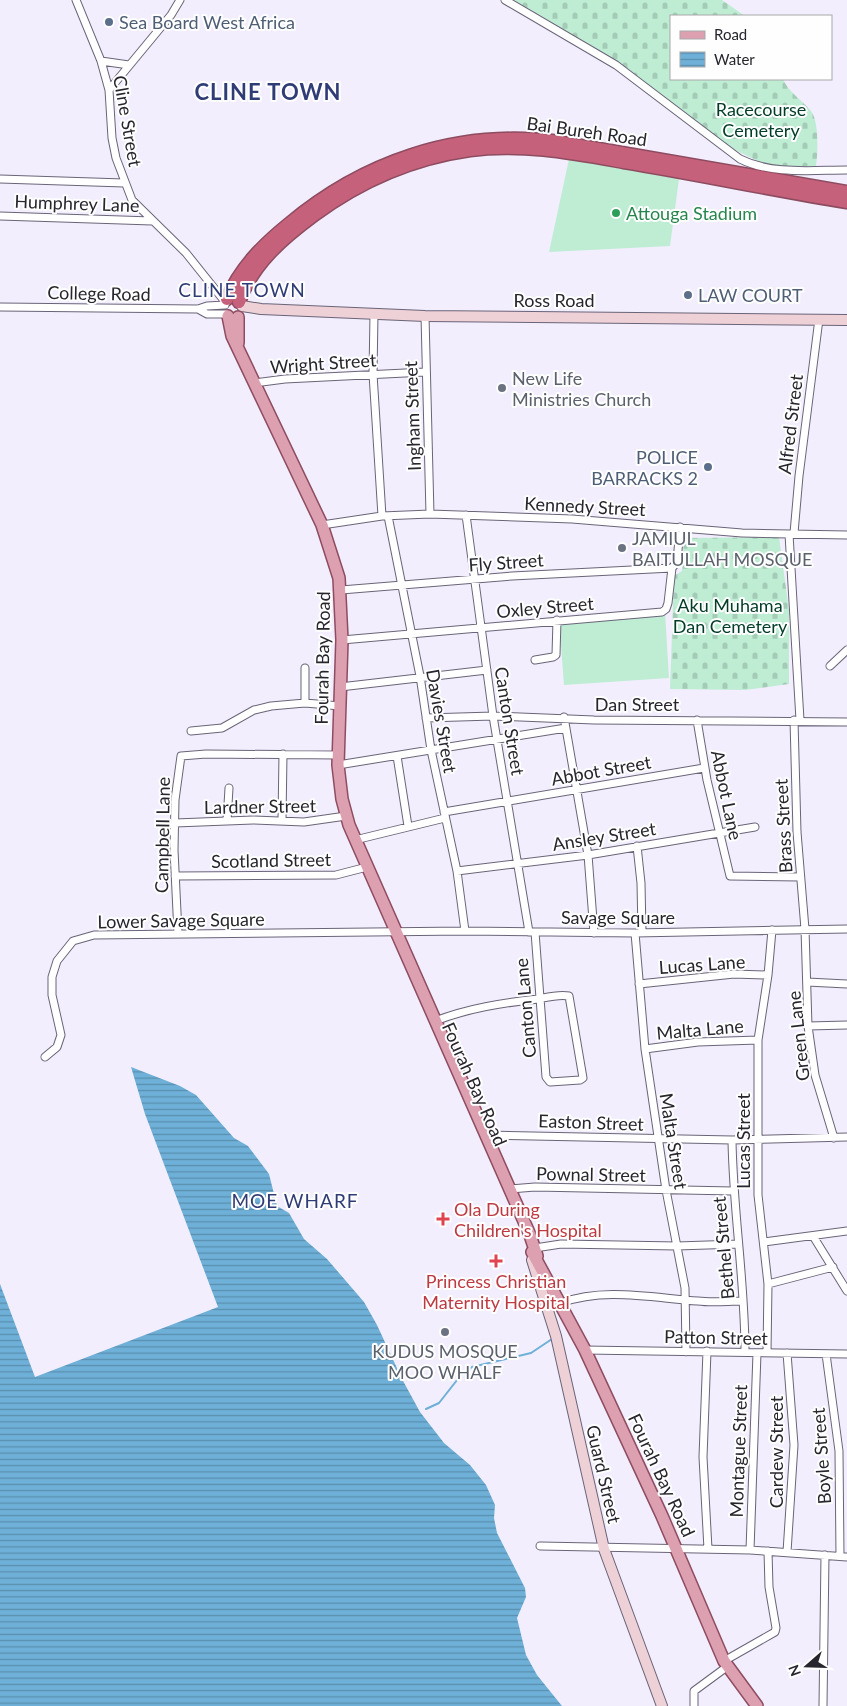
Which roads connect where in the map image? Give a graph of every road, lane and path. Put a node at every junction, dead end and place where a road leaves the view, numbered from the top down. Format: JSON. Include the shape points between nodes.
{"nodes":[{"id":1,"x":76,"y":0,"type":"edge"},
{"id":2,"x":180,"y":0,"type":"edge"},
{"id":3,"x":504,"y":0,"type":"edge"},
{"id":4,"x":101,"y":61,"type":"junction"},
{"id":5,"x":129,"y":65,"type":"junction"},
{"id":6,"x":109,"y":90,"type":"junction"},
{"id":7,"x":847,"y":170,"type":"edge"},
{"id":8,"x":0,"y":179,"type":"edge"},
{"id":9,"x":124,"y":183,"type":"junction"},
{"id":10,"x":847,"y":192,"type":"edge"},
{"id":11,"x":847,"y":202,"type":"edge"},
{"id":12,"x":0,"y":216,"type":"edge"},
{"id":13,"x":152,"y":221,"type":"junction"},
{"id":14,"x":0,"y":307,"type":"edge"},
{"id":15,"x":233,"y":308,"type":"junction"},
{"id":16,"x":374,"y":314,"type":"junction"},
{"id":17,"x":425,"y":316,"type":"junction"},
{"id":18,"x":819,"y":319,"type":"junction"},
{"id":19,"x":847,"y":320,"type":"edge"},
{"id":20,"x":425,"y":372,"type":"junction"},
{"id":21,"x":373,"y":374,"type":"junction"},
{"id":22,"x":254,"y":384,"type":"junction"},
{"id":23,"x":430,"y":514,"type":"junction"},
{"id":24,"x":466,"y":515,"type":"junction"},
{"id":25,"x":385,"y":516,"type":"junction"},
{"id":26,"x":322,"y":525,"type":"junction"},
{"id":27,"x":680,"y":527,"type":"junction"},
{"id":28,"x":792,"y":534,"type":"junction"},
{"id":29,"x":847,"y":534,"type":"edge"},
{"id":30,"x":672,"y":568,"type":"junction"},
{"id":31,"x":474,"y":579,"type":"junction"},
{"id":32,"x":402,"y":585,"type":"junction"},
{"id":33,"x":342,"y":590,"type":"junction"},
{"id":34,"x":557,"y":620,"type":"junction"},
{"id":35,"x":481,"y":628,"type":"junction"},
{"id":36,"x":411,"y":634,"type":"junction"},
{"id":37,"x":342,"y":640,"type":"junction"},
{"id":38,"x":847,"y":650,"type":"edge"},
{"id":39,"x":535,"y":660,"type":"dead end"},
{"id":40,"x":830,"y":666,"type":"dead end"},
{"id":41,"x":305,"y":668,"type":"dead end"},
{"id":42,"x":487,"y":670,"type":"junction"},
{"id":43,"x":420,"y":676,"type":"junction"},
{"id":44,"x":340,"y":687,"type":"junction"},
{"id":45,"x":306,"y":703,"type":"junction"},
{"id":46,"x":340,"y":706,"type":"junction"},
{"id":47,"x":493,"y":716,"type":"junction"},
{"id":48,"x":564,"y":717,"type":"junction"},
{"id":49,"x":426,"y":718,"type":"junction"},
{"id":50,"x":697,"y":720,"type":"junction"},
{"id":51,"x":797,"y":720,"type":"junction"},
{"id":52,"x":847,"y":722,"type":"edge"},
{"id":53,"x":566,"y":728,"type":"junction"},
{"id":54,"x":191,"y":731,"type":"dead end"},
{"id":55,"x":498,"y":738,"type":"junction"},
{"id":56,"x":431,"y":750,"type":"junction"},
{"id":57,"x":283,"y":754,"type":"junction"},
{"id":58,"x":397,"y":756,"type":"junction"},
{"id":59,"x":338,"y":760,"type":"junction"},
{"id":60,"x":704,"y":768,"type":"junction"},
{"id":61,"x":229,"y":788,"type":"dead end"},
{"id":62,"x":576,"y":788,"type":"junction"},
{"id":63,"x":508,"y":800,"type":"junction"},
{"id":64,"x":444,"y":815,"type":"junction"},
{"id":65,"x":346,"y":816,"type":"junction"},
{"id":66,"x":282,"y":820,"type":"junction"},
{"id":67,"x":227,"y":821,"type":"junction"},
{"id":68,"x":175,"y":823,"type":"junction"},
{"id":69,"x":408,"y":826,"type":"junction"},
{"id":70,"x":755,"y":826,"type":"dead end"},
{"id":71,"x":719,"y":833,"type":"junction"},
{"id":72,"x":355,"y":840,"type":"junction"},
{"id":73,"x":637,"y":846,"type":"junction"},
{"id":74,"x":588,"y":855,"type":"junction"},
{"id":75,"x":519,"y":864,"type":"junction"},
{"id":76,"x":367,"y":867,"type":"junction"},
{"id":77,"x":457,"y":871,"type":"junction"},
{"id":78,"x":175,"y":876,"type":"junction"},
{"id":79,"x":800,"y":878,"type":"junction"},
{"id":80,"x":392,"y":929,"type":"junction"},
{"id":81,"x":805,"y":929,"type":"junction"},
{"id":82,"x":847,"y":929,"type":"edge"},
{"id":83,"x":772,"y":930,"type":"junction"},
{"id":84,"x":465,"y":931,"type":"junction"},
{"id":85,"x":532,"y":932,"type":"junction"},
{"id":86,"x":178,"y":933,"type":"junction"},
{"id":87,"x":594,"y":933,"type":"junction"},
{"id":88,"x":638,"y":933,"type":"junction"},
{"id":89,"x":408,"y":970,"type":"junction"},
{"id":90,"x":768,"y":975,"type":"junction"},
{"id":91,"x":807,"y":982,"type":"junction"},
{"id":92,"x":639,"y":984,"type":"junction"},
{"id":93,"x":847,"y":984,"type":"edge"},
{"id":94,"x":541,"y":998,"type":"junction"},
{"id":95,"x":435,"y":1021,"type":"junction"},
{"id":96,"x":847,"y":1025,"type":"edge"},
{"id":97,"x":808,"y":1026,"type":"junction"},
{"id":98,"x":758,"y":1040,"type":"junction"},
{"id":99,"x":442,"y":1045,"type":"junction"},
{"id":100,"x":645,"y":1049,"type":"junction"},
{"id":101,"x":45,"y":1057,"type":"dead end"},
{"id":102,"x":485,"y":1135,"type":"junction"},
{"id":103,"x":847,"y":1137,"type":"edge"},
{"id":104,"x":834,"y":1138,"type":"junction"},
{"id":105,"x":658,"y":1139,"type":"junction"},
{"id":106,"x":732,"y":1140,"type":"junction"},
{"id":107,"x":757,"y":1140,"type":"junction"},
{"id":108,"x":510,"y":1189,"type":"junction"},
{"id":109,"x":666,"y":1190,"type":"junction"},
{"id":110,"x":733,"y":1191,"type":"junction"},
{"id":111,"x":847,"y":1231,"type":"edge"},
{"id":112,"x":813,"y":1236,"type":"junction"},
{"id":113,"x":764,"y":1242,"type":"junction"},
{"id":114,"x":738,"y":1244,"type":"junction"},
{"id":115,"x":677,"y":1246,"type":"junction"},
{"id":116,"x":534,"y":1251,"type":"junction"},
{"id":117,"x":832,"y":1267,"type":"junction"},
{"id":118,"x":768,"y":1284,"type":"junction"},
{"id":119,"x":847,"y":1291,"type":"edge"},
{"id":120,"x":686,"y":1300,"type":"junction"},
{"id":121,"x":743,"y":1301,"type":"junction"},
{"id":122,"x":561,"y":1304,"type":"junction"},
{"id":123,"x":585,"y":1350,"type":"junction"},
{"id":124,"x":707,"y":1351,"type":"junction"},
{"id":125,"x":686,"y":1352,"type":"junction"},
{"id":126,"x":745,"y":1352,"type":"junction"},
{"id":127,"x":756,"y":1353,"type":"junction"},
{"id":128,"x":767,"y":1353,"type":"junction"},
{"id":129,"x":787,"y":1353,"type":"junction"},
{"id":130,"x":826,"y":1354,"type":"junction"},
{"id":131,"x":847,"y":1354,"type":"edge"},
{"id":132,"x":540,"y":1546,"type":"dead end"},
{"id":133,"x":604,"y":1549,"type":"junction"},
{"id":134,"x":676,"y":1549,"type":"junction"},
{"id":135,"x":708,"y":1549,"type":"junction"},
{"id":136,"x":750,"y":1550,"type":"junction"},
{"id":137,"x":768,"y":1551,"type":"junction"},
{"id":138,"x":788,"y":1552,"type":"junction"},
{"id":139,"x":825,"y":1555,"type":"junction"},
{"id":140,"x":844,"y":1557,"type":"edge"},
{"id":141,"x":726,"y":1663,"type":"junction"},
{"id":142,"x":662,"y":1706,"type":"edge"},
{"id":143,"x":694,"y":1706,"type":"edge"},
{"id":144,"x":757,"y":1706,"type":"edge"},
{"id":145,"x":823,"y":1706,"type":"edge"}],
"edges":[{"from":1,"to":4,"type":"street","name":"Cline Street"},
{"from":2,"to":5,"type":"street"},
{"from":3,"to":7,"type":"street","via":[[616,65],[740,159],[770,169]]},
{"from":4,"to":5,"type":"street"},
{"from":4,"to":6,"type":"street","name":"Cline Street"},
{"from":5,"to":6,"type":"street"},
{"from":6,"to":9,"type":"street","name":"Cline Street","via":[[112,138]]},
{"from":8,"to":9,"type":"street"},
{"from":9,"to":13,"type":"street","name":"Cline Street","via":[[132,200]]},
{"from":10,"to":15,"type":"highway","name":"Bai Bureh Road","via":[[531,138],[491,139],[442,146],[394,160],[329,193],[256,254],[238,276]]},
{"from":11,"to":15,"type":"highway","via":[[547,149],[462,151],[397,169],[366,182],[331,203],[263,260]]},
{"from":12,"to":13,"type":"street","name":"Humphrey Lane"},
{"from":13,"to":15,"type":"street","name":"Cline Street","via":[[186,252]]},
{"from":14,"to":15,"type":"street","name":"College Road"},
{"from":15,"to":16,"type":"main road","name":"Ross Road"},
{"from":15,"to":22,"type":"main road","name":"Fourah Bay Road","via":[[232,336]]},
{"from":16,"to":17,"type":"main road","name":"Ross Road"},
{"from":16,"to":21,"type":"street","name":"Davies Street"},
{"from":17,"to":18,"type":"main road","name":"Ross Road"},
{"from":17,"to":20,"type":"street","name":"Ingham Street"},
{"from":18,"to":19,"type":"main road","name":"Ross Road"},
{"from":18,"to":28,"type":"street","name":"Alfred Street"},
{"from":20,"to":21,"type":"street","name":"Wright Street"},
{"from":20,"to":23,"type":"street","name":"Ingham Street"},
{"from":21,"to":22,"type":"street","name":"Wright Street"},
{"from":21,"to":25,"type":"street","name":"Davies Street"},
{"from":22,"to":26,"type":"main road","name":"Fourah Bay Road"},
{"from":23,"to":24,"type":"street","name":"Kennedy Street"},
{"from":23,"to":25,"type":"street","name":"Kennedy Street"},
{"from":24,"to":27,"type":"street","name":"Kennedy Street","via":[[572,518]]},
{"from":24,"to":31,"type":"street","name":"Canton Street"},
{"from":25,"to":26,"type":"street","name":"Kennedy Street"},
{"from":25,"to":32,"type":"street","name":"Davies Street"},
{"from":26,"to":33,"type":"main road","name":"Fourah Bay Road"},
{"from":27,"to":28,"type":"street","name":"Kennedy Street"},
{"from":27,"to":30,"type":"street","name":"Oxley Street","via":[[677,562]]},
{"from":28,"to":29,"type":"street","name":"Kennedy Street"},
{"from":28,"to":51,"type":"street","name":"Brass Street"},
{"from":30,"to":31,"type":"street","name":"Fly Street"},
{"from":30,"to":34,"type":"street","name":"Oxley Street","via":[[668,603],[662,612]]},
{"from":31,"to":32,"type":"street","name":"Fly Street"},
{"from":31,"to":35,"type":"street","name":"Canton Street"},
{"from":32,"to":33,"type":"street","name":"Fly Street"},
{"from":32,"to":36,"type":"street","name":"Davies Street"},
{"from":33,"to":37,"type":"main road","name":"Fourah Bay Road"},
{"from":34,"to":35,"type":"street","name":"Oxley Street"},
{"from":34,"to":39,"type":"street","via":[[556,655]]},
{"from":35,"to":36,"type":"street","name":"Oxley Street"},
{"from":35,"to":42,"type":"street","name":"Canton Street"},
{"from":36,"to":37,"type":"street","name":"Oxley Street"},
{"from":36,"to":43,"type":"street","name":"Davies Street"},
{"from":37,"to":44,"type":"main road","name":"Fourah Bay Road"},
{"from":38,"to":40,"type":"street"},
{"from":41,"to":45,"type":"street"},
{"from":42,"to":43,"type":"street"},
{"from":42,"to":47,"type":"street","name":"Canton Street"},
{"from":43,"to":44,"type":"street"},
{"from":43,"to":49,"type":"street","name":"Davies Street"},
{"from":44,"to":46,"type":"main road","name":"Fourah Bay Road"},
{"from":45,"to":46,"type":"street"},
{"from":45,"to":54,"type":"street","via":[[254,710],[222,728]]},
{"from":46,"to":59,"type":"main road","name":"Fourah Bay Road"},
{"from":47,"to":48,"type":"street","name":"Dan Street"},
{"from":47,"to":49,"type":"street","name":"Dan Street"},
{"from":47,"to":55,"type":"street","name":"Canton Street"},
{"from":48,"to":50,"type":"street","name":"Dan Street"},
{"from":48,"to":53,"type":"street"},
{"from":49,"to":56,"type":"street","name":"Davies Street"},
{"from":50,"to":51,"type":"street","name":"Dan Street"},
{"from":50,"to":60,"type":"street","name":"Abbot Lane"},
{"from":51,"to":52,"type":"street","name":"Dan Street"},
{"from":51,"to":79,"type":"street","name":"Brass Street"},
{"from":53,"to":55,"type":"street"},
{"from":53,"to":62,"type":"street"},
{"from":55,"to":56,"type":"street"},
{"from":55,"to":63,"type":"street","name":"Canton Street"},
{"from":56,"to":58,"type":"street"},
{"from":56,"to":64,"type":"street","name":"Davies Street"},
{"from":57,"to":59,"type":"street"},
{"from":57,"to":66,"type":"street"},
{"from":57,"to":68,"type":"street","name":"Campbell Lane","via":[[184,754],[178,767]]},
{"from":58,"to":59,"type":"street"},
{"from":58,"to":69,"type":"street"},
{"from":59,"to":65,"type":"main road","name":"Fourah Bay Road"},
{"from":60,"to":62,"type":"street","name":"Abbot Street"},
{"from":60,"to":71,"type":"street","name":"Abbot Lane"},
{"from":61,"to":67,"type":"street"},
{"from":62,"to":63,"type":"street","name":"Abbot Street"},
{"from":62,"to":74,"type":"street"},
{"from":63,"to":64,"type":"street","name":"Abbot Street"},
{"from":63,"to":75,"type":"street","name":"Canton Street"},
{"from":64,"to":69,"type":"street","name":"Abbot Street"},
{"from":64,"to":77,"type":"street","name":"Davies Street"},
{"from":65,"to":66,"type":"street","name":"Lardner Street","via":[[304,822]]},
{"from":65,"to":72,"type":"main road","name":"Fourah Bay Road"},
{"from":66,"to":67,"type":"street","name":"Lardner Street"},
{"from":67,"to":68,"type":"street","name":"Lardner Street"},
{"from":68,"to":78,"type":"street","name":"Campbell Lane"},
{"from":69,"to":72,"type":"street","name":"Abbot Street"},
{"from":70,"to":71,"type":"street","name":"Ansley Street"},
{"from":71,"to":73,"type":"street","name":"Ansley Street"},
{"from":71,"to":79,"type":"street","name":"Abbot Lane","via":[[730,876]]},
{"from":72,"to":76,"type":"main road","name":"Fourah Bay Road"},
{"from":73,"to":74,"type":"street","name":"Ansley Street"},
{"from":73,"to":88,"type":"street","name":"Malta Street","via":[[641,883]]},
{"from":74,"to":75,"type":"street","name":"Ansley Street"},
{"from":74,"to":87,"type":"street"},
{"from":75,"to":77,"type":"street","name":"Ansley Street"},
{"from":75,"to":85,"type":"street","name":"Canton Street"},
{"from":76,"to":78,"type":"street","name":"Scotland Street","via":[[336,875]]},
{"from":76,"to":80,"type":"main road","name":"Fourah Bay Road"},
{"from":77,"to":84,"type":"street","name":"Davies Street"},
{"from":78,"to":86,"type":"street","name":"Campbell Lane"},
{"from":79,"to":81,"type":"street","name":"Brass Street"},
{"from":80,"to":84,"type":"street","name":"Savage Square"},
{"from":80,"to":86,"type":"street","name":"Lower Savage Square"},
{"from":80,"to":89,"type":"main road","name":"Fourah Bay Road"},
{"from":81,"to":82,"type":"street","name":"Savage Square"},
{"from":81,"to":83,"type":"street","name":"Savage Square"},
{"from":81,"to":91,"type":"street","name":"Green Lane"},
{"from":83,"to":88,"type":"street","name":"Savage Square"},
{"from":83,"to":90,"type":"street","name":"Lucas Street"},
{"from":84,"to":85,"type":"street","name":"Savage Square"},
{"from":85,"to":87,"type":"street","name":"Savage Square"},
{"from":85,"to":94,"type":"street","name":"Canton Lane"},
{"from":86,"to":101,"type":"street","name":"Lower Savage Square","via":[[109,933],[82,938],[66,947],[52,977],[52,995],[61,1034],[57,1047]]},
{"from":87,"to":88,"type":"street","name":"Savage Square"},
{"from":88,"to":92,"type":"street","name":"Malta Street"},
{"from":89,"to":95,"type":"main road","name":"Fourah Bay Road"},
{"from":89,"to":99,"type":"main road","name":"Fourah Bay Road"},
{"from":90,"to":92,"type":"street","name":"Lucas Lane","via":[[725,975]]},
{"from":90,"to":98,"type":"street","name":"Lucas Street"},
{"from":91,"to":93,"type":"street"},
{"from":91,"to":97,"type":"street","name":"Green Lane"},
{"from":92,"to":100,"type":"street","name":"Malta Street"},
{"from":94,"to":94,"type":"street","name":"Canton Lane","via":[[547,1081],[580,1080],[584,1074],[569,996]]},
{"from":94,"to":95,"type":"street","via":[[484,1005]]},
{"from":95,"to":99,"type":"main road","name":"Fourah Bay Road"},
{"from":96,"to":97,"type":"street"},
{"from":97,"to":104,"type":"street","name":"Green Lane","via":[[815,1075]]},
{"from":98,"to":100,"type":"street","name":"Malta Lane","via":[[698,1042]]},
{"from":98,"to":107,"type":"street","name":"Lucas Street"},
{"from":99,"to":102,"type":"main road","name":"Fourah Bay Road"},
{"from":99,"to":116,"type":"main road","name":"Fourah Bay Road"},
{"from":100,"to":105,"type":"street","name":"Malta Street"},
{"from":102,"to":105,"type":"street","name":"Easton Street"},
{"from":102,"to":108,"type":"main road","name":"Fourah Bay Road"},
{"from":103,"to":104,"type":"street","name":"Easton Street"},
{"from":104,"to":107,"type":"street","name":"Easton Street"},
{"from":105,"to":106,"type":"street","name":"Easton Street"},
{"from":105,"to":109,"type":"street","name":"Malta Street"},
{"from":106,"to":107,"type":"street","name":"Easton Street"},
{"from":106,"to":110,"type":"street","name":"Bethel Street"},
{"from":107,"to":113,"type":"street","name":"Lucas Street","via":[[758,1195]]},
{"from":108,"to":109,"type":"street","name":"Pownal Street"},
{"from":108,"to":116,"type":"main road","name":"Fourah Bay Road"},
{"from":109,"to":110,"type":"street","name":"Pownal Street"},
{"from":109,"to":115,"type":"street","name":"Malta Street"},
{"from":110,"to":114,"type":"street","name":"Bethel Street"},
{"from":111,"to":112,"type":"street"},
{"from":112,"to":113,"type":"street"},
{"from":112,"to":117,"type":"street"},
{"from":113,"to":118,"type":"street","name":"Lucas Street"},
{"from":114,"to":115,"type":"street"},
{"from":114,"to":121,"type":"street","name":"Bethel Street"},
{"from":115,"to":116,"type":"street","via":[[561,1244]]},
{"from":115,"to":120,"type":"street","name":"Malta Street"},
{"from":116,"to":122,"type":"main road","name":"Fourah Bay Road"},
{"from":116,"to":133,"type":"main road","name":"Guard Street"},
{"from":117,"to":118,"type":"street"},
{"from":117,"to":119,"type":"street"},
{"from":118,"to":128,"type":"street","name":"Lucas Street"},
{"from":120,"to":121,"type":"street"},
{"from":120,"to":122,"type":"street","via":[[664,1296],[590,1295]]},
{"from":120,"to":125,"type":"street","name":"Malta Street"},
{"from":121,"to":126,"type":"street","name":"Bethel Street"},
{"from":122,"to":123,"type":"main road","name":"Fourah Bay Road"},
{"from":123,"to":125,"type":"street","name":"Patton Street"},
{"from":123,"to":134,"type":"main road","name":"Fourah Bay Road"},
{"from":124,"to":125,"type":"street","name":"Patton Street"},
{"from":124,"to":126,"type":"street","name":"Patton Street"},
{"from":124,"to":135,"type":"street","via":[[703,1457]]},
{"from":126,"to":127,"type":"street","name":"Patton Street"},
{"from":127,"to":128,"type":"street","name":"Patton Street"},
{"from":127,"to":136,"type":"street","name":"Montague Street"},
{"from":128,"to":129,"type":"street","name":"Patton Street"},
{"from":129,"to":130,"type":"street","name":"Patton Street"},
{"from":129,"to":138,"type":"street","name":"Cardew Street","via":[[794,1445]]},
{"from":130,"to":131,"type":"street","name":"Patton Street"},
{"from":130,"to":140,"type":"street","name":"Boyle Street","via":[[839,1450]]},
{"from":132,"to":133,"type":"street"},
{"from":133,"to":134,"type":"street"},
{"from":133,"to":142,"type":"main road","name":"Guard Street"},
{"from":134,"to":135,"type":"street"},
{"from":134,"to":141,"type":"main road","name":"Fourah Bay Road"},
{"from":135,"to":136,"type":"street"},
{"from":136,"to":137,"type":"street"},
{"from":137,"to":138,"type":"street"},
{"from":137,"to":141,"type":"street","via":[[768,1587],[775,1632]]},
{"from":138,"to":139,"type":"street"},
{"from":139,"to":140,"type":"street"},
{"from":139,"to":145,"type":"street"},
{"from":141,"to":143,"type":"street","via":[[694,1691]]},
{"from":141,"to":144,"type":"main road","name":"Fourah Bay Road"}]}
